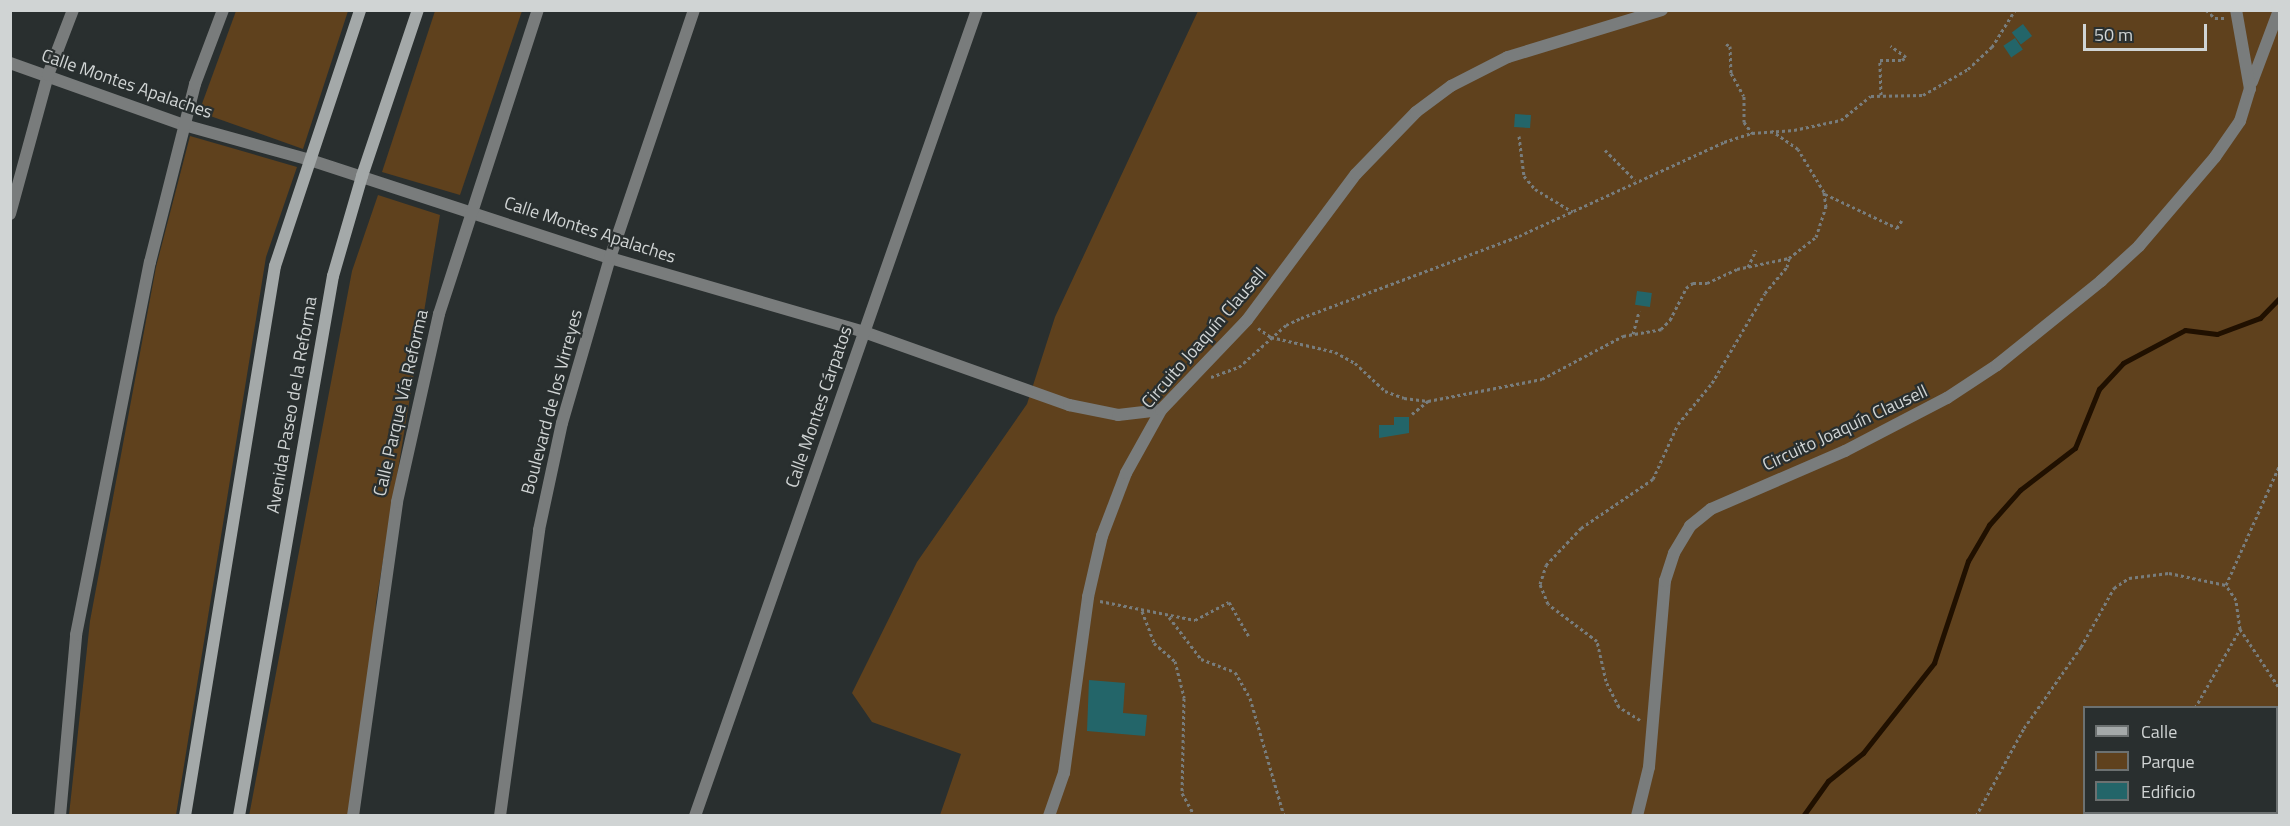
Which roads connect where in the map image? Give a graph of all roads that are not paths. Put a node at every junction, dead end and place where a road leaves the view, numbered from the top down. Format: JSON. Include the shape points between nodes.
{"nodes":[{"id":1,"x":73,"y":10,"type":"edge"},
{"id":2,"x":223,"y":10,"type":"edge"},
{"id":3,"x":360,"y":10,"type":"edge"},
{"id":4,"x":418,"y":10,"type":"edge"},
{"id":5,"x":538,"y":10,"type":"edge"},
{"id":6,"x":694,"y":10,"type":"edge"},
{"id":7,"x":977,"y":10,"type":"edge"},
{"id":8,"x":1662,"y":10,"type":"edge"},
{"id":9,"x":2236,"y":10,"type":"edge"},
{"id":10,"x":2279,"y":10,"type":"edge"},
{"id":11,"x":10,"y":63,"type":"edge"},
{"id":12,"x":48,"y":75,"type":"junction"},
{"id":13,"x":2250,"y":89,"type":"junction"},
{"id":14,"x":184,"y":125,"type":"junction"},
{"id":15,"x":310,"y":159,"type":"junction"},
{"id":16,"x":362,"y":176,"type":"junction"},
{"id":17,"x":470,"y":210,"type":"junction"},
{"id":18,"x":10,"y":214,"type":"edge"},
{"id":19,"x":610,"y":258,"type":"junction"},
{"id":20,"x":864,"y":332,"type":"junction"},
{"id":21,"x":1161,"y":410,"type":"junction"},
{"id":22,"x":60,"y":816,"type":"edge"},
{"id":23,"x":185,"y":816,"type":"edge"},
{"id":24,"x":239,"y":816,"type":"edge"},
{"id":25,"x":353,"y":816,"type":"edge"},
{"id":26,"x":500,"y":816,"type":"edge"},
{"id":27,"x":695,"y":816,"type":"edge"},
{"id":28,"x":1049,"y":816,"type":"edge"},
{"id":29,"x":1637,"y":816,"type":"edge"}],
"edges":[{"from":1,"to":12,"type":"street"},
{"from":2,"to":14,"type":"street"},
{"from":3,"to":15,"type":"main road"},
{"from":4,"to":16,"type":"main road","name":"Avenida Paseo de la Reforma"},
{"from":5,"to":17,"type":"street","name":"Calle Parque Vía Reforma"},
{"from":6,"to":19,"type":"street","name":"Boulevard de los Virreyes"},
{"from":7,"to":20,"type":"street","name":"Calle Montes Cárpatos"},
{"from":8,"to":21,"type":"street","name":"Circuito Joaquín Clausell","via":[[1508,57],[1451,86],[1416,112],[1356,174],[1247,320]]},
{"from":9,"to":13,"type":"street","name":"Circuito Joaquín Clausell"},
{"from":10,"to":13,"type":"street"},
{"from":11,"to":12,"type":"street","name":"Calle Montes Apalaches"},
{"from":12,"to":14,"type":"street","name":"Calle Montes Apalaches"},
{"from":12,"to":18,"type":"street"},
{"from":13,"to":29,"type":"street","name":"Circuito Joaquín Clausell","via":[[2240,121],[2215,157],[2139,246],[2055,320],[1989,370],[1907,422],[1711,509],[1690,526],[1665,581],[1649,767]]},
{"from":14,"to":15,"type":"street","name":"Calle Montes Apalaches"},
{"from":14,"to":22,"type":"street","via":[[150,262],[76,635]]},
{"from":15,"to":16,"type":"street","name":"Calle Montes Apalaches"},
{"from":15,"to":23,"type":"main road","via":[[275,266]]},
{"from":16,"to":17,"type":"street","name":"Calle Montes Apalaches"},
{"from":16,"to":24,"type":"main road","name":"Avenida Paseo de la Reforma","via":[[333,276]]},
{"from":17,"to":19,"type":"street","name":"Calle Montes Apalaches"},
{"from":17,"to":25,"type":"street","name":"Calle Parque Vía Reforma","via":[[439,314],[398,502]]},
{"from":19,"to":20,"type":"street","name":"Calle Montes Apalaches"},
{"from":19,"to":26,"type":"street","name":"Boulevard de los Virreyes","via":[[562,423],[539,530]]},
{"from":20,"to":21,"type":"street","name":"Calle Montes Apalaches","via":[[1069,405],[1118,415]]},
{"from":20,"to":27,"type":"street","name":"Calle Montes Cárpatos"},
{"from":21,"to":28,"type":"street","name":"Circuito Joaquín Clausell","via":[[1113,506],[1088,597],[1064,773]]}]}
